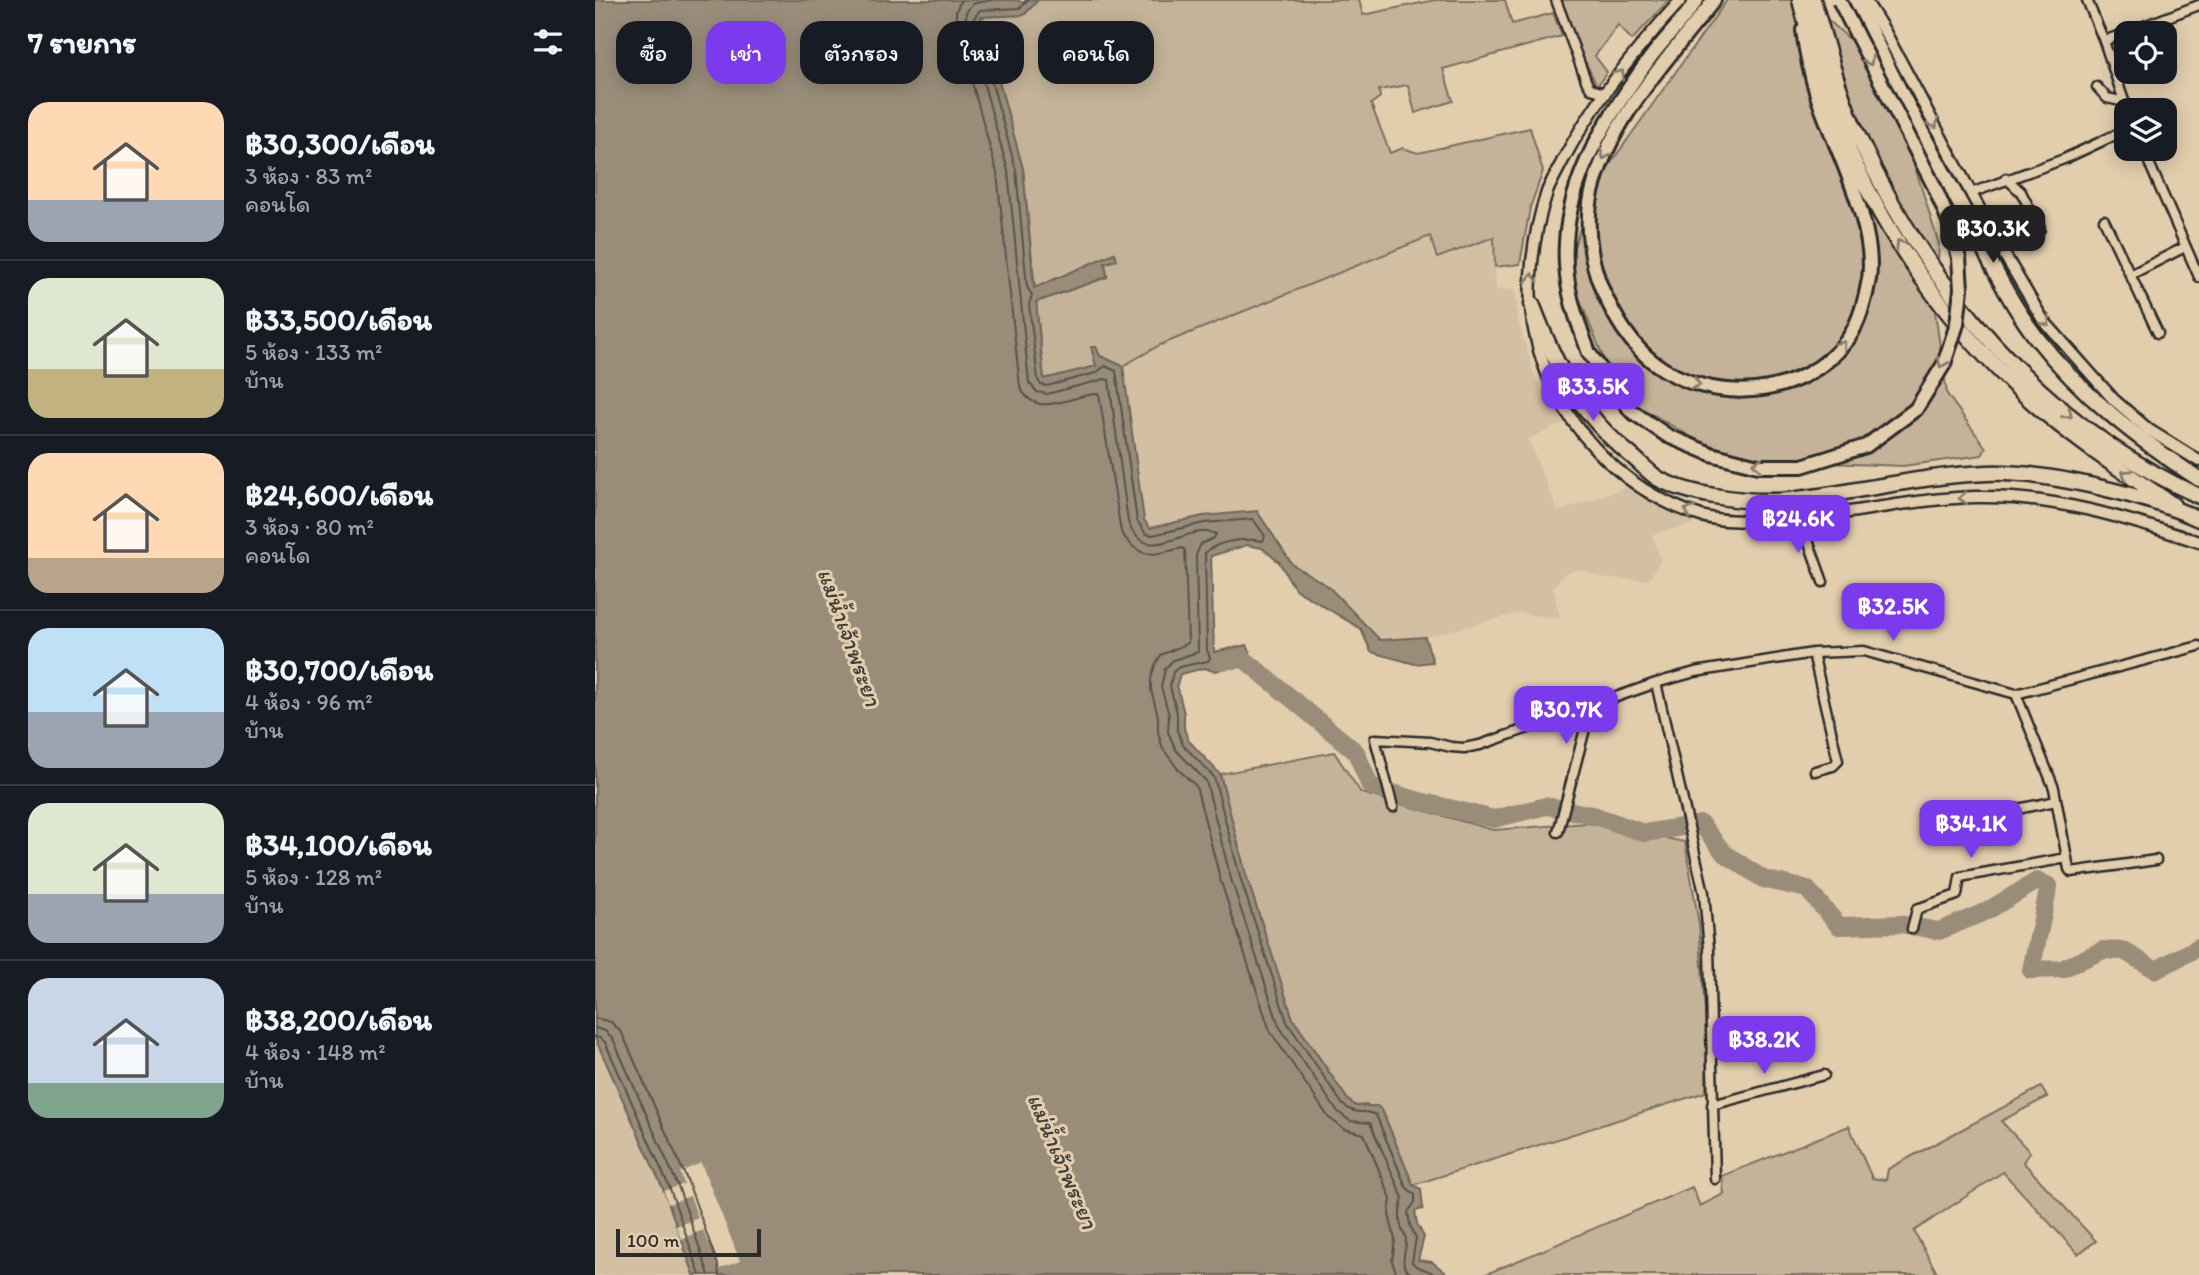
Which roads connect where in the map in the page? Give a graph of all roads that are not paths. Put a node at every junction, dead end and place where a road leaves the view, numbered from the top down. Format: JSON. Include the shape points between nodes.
{"nodes":[{"id":1,"x":1556,"y":0,"type":"edge"},
{"id":2,"x":1681,"y":0,"type":"edge"},
{"id":3,"x":1697,"y":0,"type":"edge"},
{"id":4,"x":1714,"y":0,"type":"edge"},
{"id":5,"x":1799,"y":0,"type":"edge"},
{"id":6,"x":1813,"y":0,"type":"edge"},
{"id":7,"x":1839,"y":0,"type":"edge"},
{"id":8,"x":1856,"y":0,"type":"edge"},
{"id":9,"x":1865,"y":0,"type":"edge"},
{"id":10,"x":2087,"y":0,"type":"edge"},
{"id":11,"x":2199,"y":5,"type":"edge"},
{"id":12,"x":2104,"y":41,"type":"junction"},
{"id":13,"x":2097,"y":87,"type":"dead end"},
{"id":14,"x":1605,"y":93,"type":"junction"},
{"id":15,"x":2123,"y":98,"type":"edge"},
{"id":16,"x":2114,"y":101,"type":"edge"},
{"id":17,"x":2114,"y":136,"type":"edge"},
{"id":18,"x":2148,"y":161,"type":"edge"},
{"id":19,"x":2007,"y":178,"type":"junction"},
{"id":20,"x":1971,"y":193,"type":"junction"},
{"id":21,"x":2103,"y":220,"type":"dead end"},
{"id":22,"x":2040,"y":229,"type":"dead end"},
{"id":23,"x":2185,"y":247,"type":"junction"},
{"id":24,"x":2130,"y":275,"type":"junction"},
{"id":25,"x":2199,"y":277,"type":"edge"},
{"id":26,"x":1532,"y":304,"type":"junction"},
{"id":27,"x":2158,"y":333,"type":"dead end"},
{"id":28,"x":2199,"y":461,"type":"edge"},
{"id":29,"x":2199,"y":479,"type":"edge"},
{"id":30,"x":2199,"y":496,"type":"edge"},
{"id":31,"x":2183,"y":512,"type":"junction"},
{"id":32,"x":1800,"y":518,"type":"junction"},
{"id":33,"x":2199,"y":519,"type":"edge"},
{"id":34,"x":2199,"y":542,"type":"edge"},
{"id":35,"x":1823,"y":582,"type":"dead end"},
{"id":36,"x":2199,"y":646,"type":"edge"},
{"id":37,"x":1813,"y":653,"type":"junction"},
{"id":38,"x":1656,"y":682,"type":"junction"},
{"id":39,"x":2016,"y":694,"type":"junction"},
{"id":40,"x":1591,"y":706,"type":"junction"},
{"id":41,"x":1815,"y":771,"type":"dead end"},
{"id":42,"x":2056,"y":801,"type":"junction"},
{"id":43,"x":1393,"y":807,"type":"dead end"},
{"id":44,"x":1937,"y":826,"type":"dead end"},
{"id":45,"x":1558,"y":828,"type":"dead end"},
{"id":46,"x":2067,"y":858,"type":"junction"},
{"id":47,"x":2156,"y":860,"type":"dead end"},
{"id":48,"x":1912,"y":929,"type":"dead end"},
{"id":49,"x":1824,"y":1075,"type":"dead end"},
{"id":50,"x":1712,"y":1105,"type":"junction"},
{"id":51,"x":1715,"y":1179,"type":"dead end"}],
"edges":[{"from":1,"to":14,"type":"street","via":[[1587,83]]},
{"from":14,"to":2,"type":"street","one_way":true},
{"from":7,"to":3,"type":"main road","one_way":true,"bridge":true,"via":[[1949,221],[1961,289],[1957,324],[1944,363],[1916,409],[1866,446],[1802,466],[1758,466],[1711,454],[1668,436],[1631,411],[1589,353],[1574,311],[1565,245],[1568,216],[1587,158],[1601,129],[1651,57]]},
{"from":4,"to":5,"type":"main road","one_way":true,"via":[[1610,142],[1593,188],[1590,244],[1597,277],[1631,341],[1653,362],[1684,380],[1716,390],[1744,392],[1786,383],[1837,352],[1849,337],[1864,301],[1870,265],[1860,212],[1810,69]]},
{"from":31,"to":5,"type":"highway","one_way":true,"via":[[2096,453],[2027,398],[1970,338],[1925,281],[1885,221],[1852,157],[1828,99]]},
{"from":6,"to":30,"type":"highway","one_way":true,"via":[[1841,92],[1875,171],[1898,214],[1957,300],[2007,359],[2069,415],[2143,467]]},
{"from":8,"to":29,"type":"highway","via":[[1932,152],[2010,298],[2036,337],[2115,419]]},
{"from":9,"to":20,"type":"street","one_way":true},
{"from":10,"to":12,"type":"street"},
{"from":11,"to":12,"type":"street"},
{"from":12,"to":15,"type":"street"},
{"from":13,"to":16,"type":"street"},
{"from":26,"to":14,"type":"street","one_way":true,"via":[[1533,243],[1548,190],[1581,125]]},
{"from":17,"to":19,"type":"street"},
{"from":18,"to":23,"type":"street"},
{"from":19,"to":20,"type":"street"},
{"from":19,"to":22,"type":"street","via":[[2021,192]]},
{"from":20,"to":28,"type":"street","one_way":true,"via":[[2043,320],[2080,364],[2149,430]]},
{"from":21,"to":24,"type":"street"},
{"from":23,"to":24,"type":"street"},
{"from":23,"to":25,"type":"street"},
{"from":24,"to":27,"type":"street"},
{"from":26,"to":31,"type":"highway","via":[[1572,393],[1613,441],[1658,478],[1707,495],[1776,501],[1989,473],[2102,489]]},
{"from":32,"to":26,"type":"street","one_way":true,"via":[[1743,522],[1703,516],[1626,478],[1595,450],[1565,410],[1545,369],[1534,333]]},
{"from":31,"to":33,"type":"highway"},
{"from":34,"to":32,"type":"street","one_way":true,"via":[[2083,508],[2031,500],[1976,497],[1911,502]]},
{"from":32,"to":35,"type":"street"},
{"from":36,"to":39,"type":"street"},
{"from":37,"to":38,"type":"street"},
{"from":37,"to":39,"type":"street","via":[[1864,651]]},
{"from":37,"to":41,"type":"street","via":[[1838,761]]},
{"from":38,"to":40,"type":"street"},
{"from":38,"to":50,"type":"street","via":[[1704,893]]},
{"from":39,"to":42,"type":"street"},
{"from":40,"to":43,"type":"street","via":[[1464,748],[1375,739]]},
{"from":40,"to":45,"type":"street"},
{"from":42,"to":44,"type":"street"},
{"from":42,"to":46,"type":"street"},
{"from":46,"to":47,"type":"street","via":[[2069,869],[2076,873]]},
{"from":46,"to":48,"type":"street","via":[[1962,876],[1956,897],[1917,909]]},
{"from":49,"to":50,"type":"street"},
{"from":50,"to":51,"type":"street"}]}
